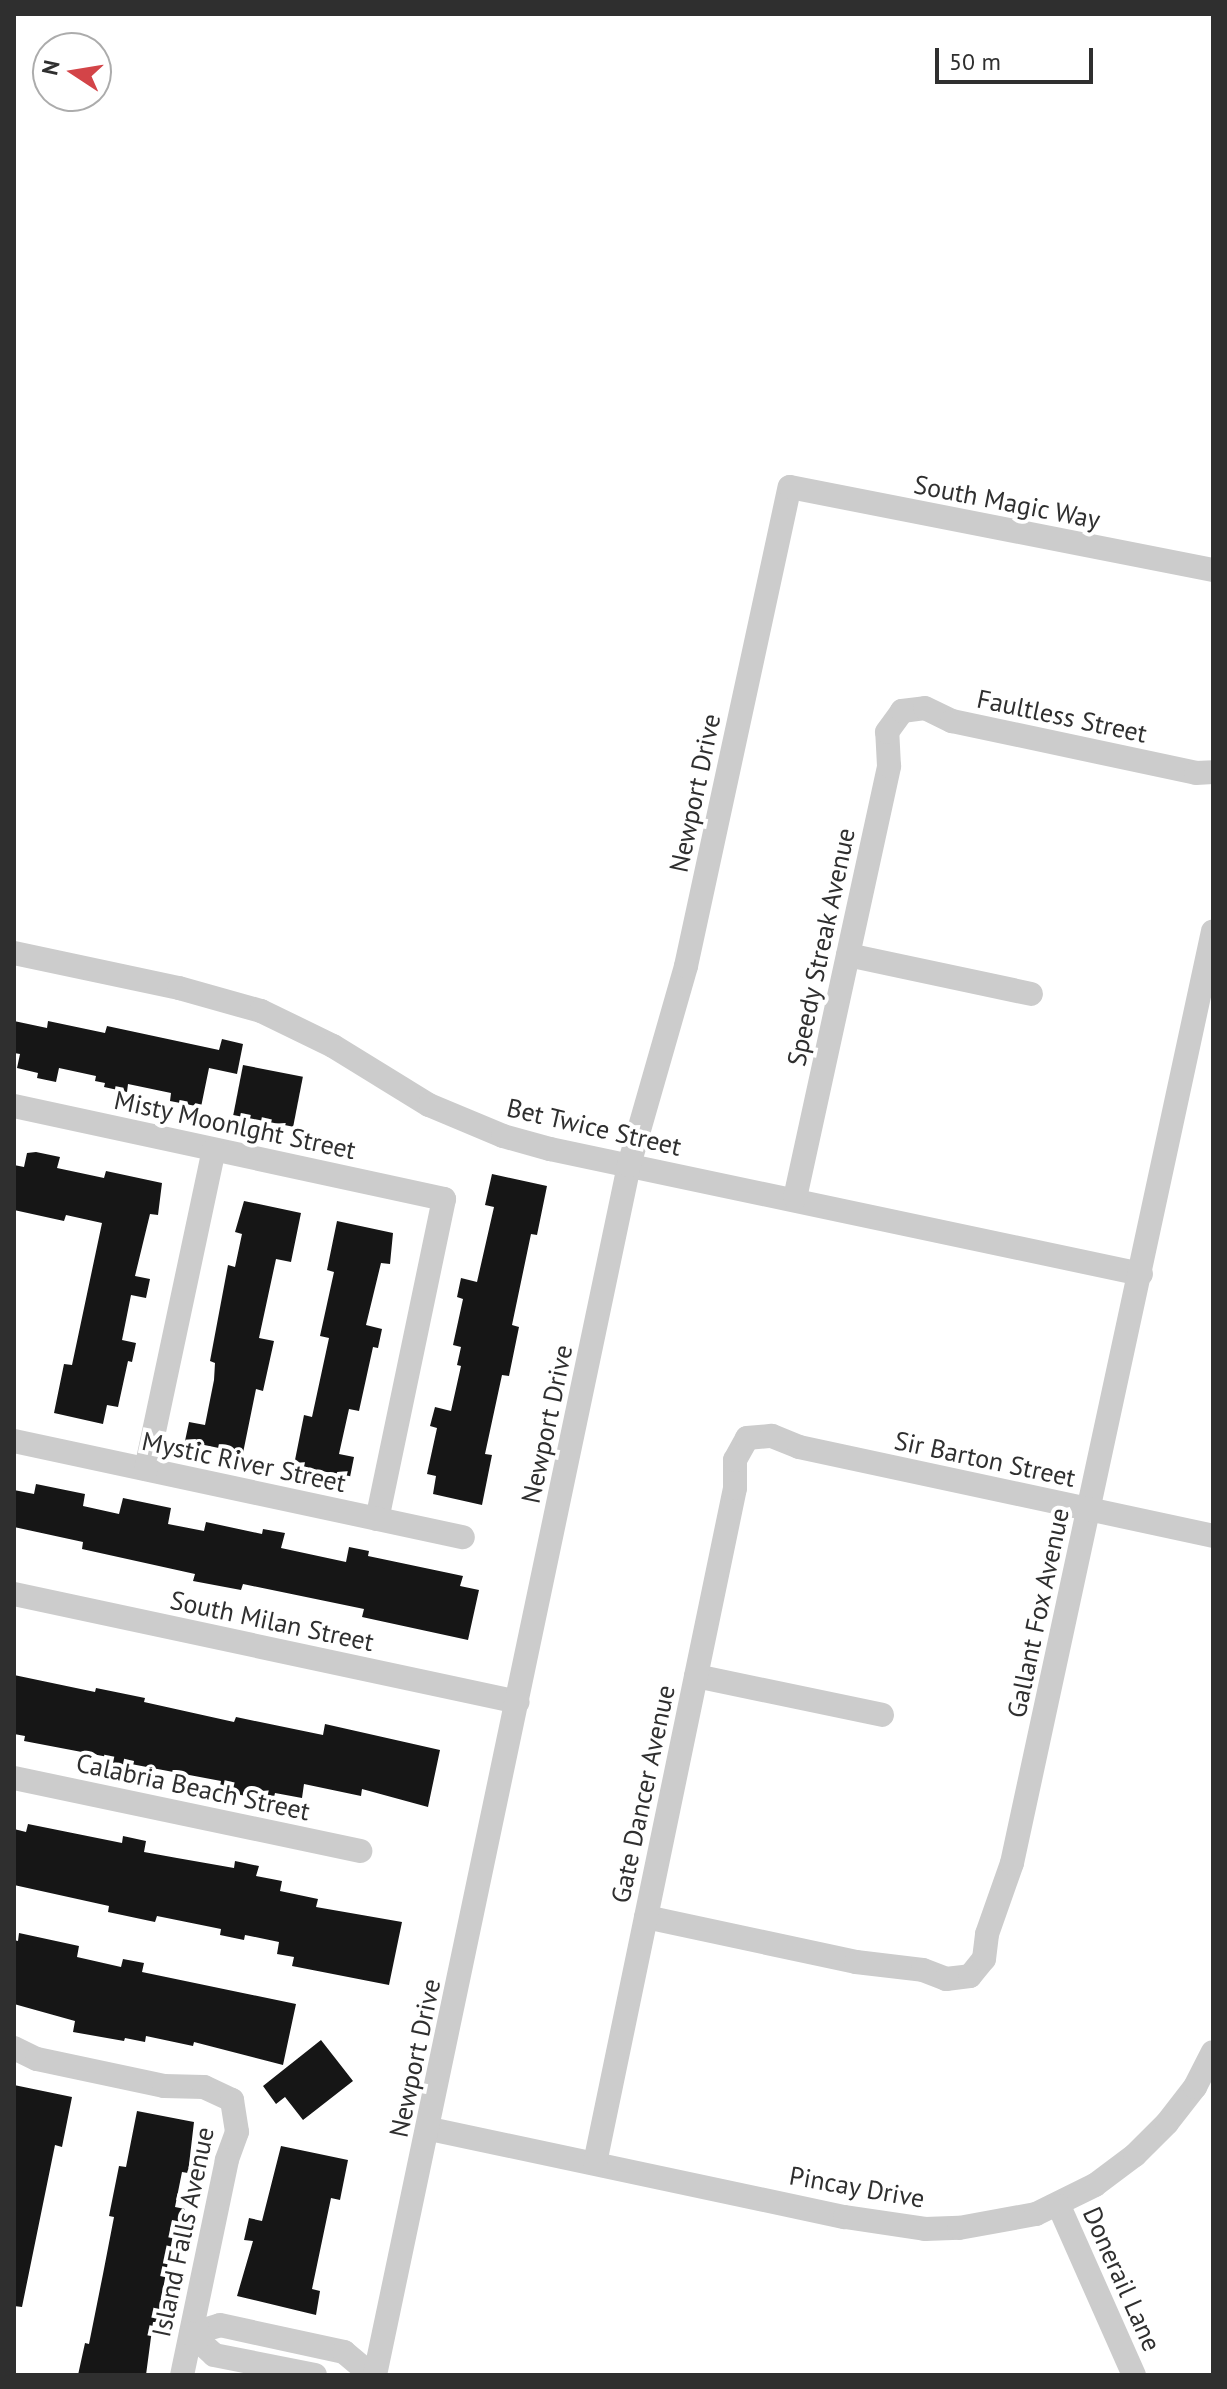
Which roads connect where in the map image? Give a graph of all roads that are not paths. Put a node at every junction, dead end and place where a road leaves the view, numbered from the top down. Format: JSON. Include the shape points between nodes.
{"nodes":[{"id":1,"x":790,"y":487,"type":"joint"},
{"id":2,"x":1213,"y":570,"type":"edge"},
{"id":3,"x":902,"y":711,"type":"joint"},
{"id":4,"x":1213,"y":772,"type":"edge"},
{"id":5,"x":1213,"y":931,"type":"edge"},
{"id":6,"x":14,"y":953,"type":"edge"},
{"id":7,"x":848,"y":955,"type":"junction"},
{"id":8,"x":1031,"y":994,"type":"dead end"},
{"id":9,"x":14,"y":1106,"type":"edge"},
{"id":10,"x":214,"y":1150,"type":"junction"},
{"id":11,"x":629,"y":1165,"type":"junction"},
{"id":12,"x":795,"y":1198,"type":"junction"},
{"id":13,"x":1141,"y":1274,"type":"junction"},
{"id":14,"x":747,"y":1438,"type":"joint"},
{"id":15,"x":14,"y":1441,"type":"edge"},
{"id":16,"x":146,"y":1469,"type":"junction"},
{"id":17,"x":1089,"y":1510,"type":"junction"},
{"id":18,"x":377,"y":1519,"type":"junction"},
{"id":19,"x":1213,"y":1536,"type":"edge"},
{"id":20,"x":463,"y":1537,"type":"dead end"},
{"id":21,"x":14,"y":1594,"type":"edge"},
{"id":22,"x":696,"y":1676,"type":"junction"},
{"id":23,"x":518,"y":1702,"type":"junction"},
{"id":24,"x":882,"y":1715,"type":"dead end"},
{"id":25,"x":14,"y":1778,"type":"edge"},
{"id":26,"x":360,"y":1851,"type":"dead end"},
{"id":27,"x":646,"y":1917,"type":"junction"},
{"id":28,"x":14,"y":2048,"type":"edge"},
{"id":29,"x":1213,"y":2052,"type":"edge"},
{"id":30,"x":430,"y":2129,"type":"junction"},
{"id":31,"x":595,"y":2163,"type":"junction"},
{"id":32,"x":1059,"y":2206,"type":"junction"},
{"id":33,"x":191,"y":2334,"type":"junction"},
{"id":34,"x":182,"y":2375,"type":"edge"},
{"id":35,"x":315,"y":2375,"type":"edge"},
{"id":36,"x":373,"y":2375,"type":"edge"},
{"id":37,"x":1134,"y":2375,"type":"edge"}],
"edges":[{"from":1,"to":2,"type":"street","name":"South Magic Way"},
{"from":1,"to":11,"type":"street","name":"Newport Drive","via":[[686,966]]},
{"from":3,"to":4,"type":"street","name":"Faultless Street","via":[[925,708],[952,721],[1196,773]]},
{"from":3,"to":7,"type":"street","name":"Speedy Streak Avenue","via":[[887,732],[889,766]]},
{"from":5,"to":13,"type":"street","name":"Gallant Fox Avenue"},
{"from":6,"to":11,"type":"street","name":"Bet Twice Street","via":[[261,1011],[464,1121],[550,1149]]},
{"from":7,"to":8,"type":"street"},
{"from":7,"to":12,"type":"street","name":"Speedy Streak Avenue"},
{"from":9,"to":10,"type":"street","name":"Misty Moonlght Street"},
{"from":10,"to":16,"type":"street"},
{"from":10,"to":18,"type":"street","name":"Misty Moonlght Street","via":[[444,1199]]},
{"from":11,"to":12,"type":"street","name":"Bet Twice Street"},
{"from":11,"to":23,"type":"street","name":"Newport Drive"},
{"from":12,"to":13,"type":"street","name":"Bet Twice Street"},
{"from":13,"to":17,"type":"street","name":"Gallant Fox Avenue"},
{"from":14,"to":17,"type":"street","name":"Sir Barton Street","via":[[772,1436],[799,1447]]},
{"from":14,"to":22,"type":"street","name":"Gate Dancer Avenue","via":[[735,1460],[735,1488]]},
{"from":15,"to":16,"type":"street","name":"Mystic River Street"},
{"from":16,"to":18,"type":"street","name":"Mystic River Street"},
{"from":17,"to":19,"type":"street","name":"Sir Barton Street"},
{"from":17,"to":27,"type":"street","name":"Gallant Fox Avenue","via":[[1012,1863],[987,1934],[984,1959],[970,1976],[946,1979],[923,1970],[856,1962]]},
{"from":18,"to":20,"type":"street","name":"Mystic River Street"},
{"from":21,"to":23,"type":"street","name":"South Milan Street"},
{"from":22,"to":24,"type":"street"},
{"from":22,"to":27,"type":"street","name":"Gate Dancer Avenue"},
{"from":23,"to":30,"type":"street","name":"Newport Drive"},
{"from":25,"to":26,"type":"street","name":"Calabria Beach Street"},
{"from":27,"to":31,"type":"street","name":"Gate Dancer Avenue"},
{"from":28,"to":33,"type":"street","name":"Island Falls Avenue","via":[[37,2059],[164,2086],[204,2087],[232,2100],[237,2132]]},
{"from":29,"to":32,"type":"street","name":"Pincay Drive","via":[[1195,2087],[1146,2144]]},
{"from":30,"to":31,"type":"street","name":"Pincay Drive"},
{"from":30,"to":36,"type":"street","name":"Newport Drive"},
{"from":31,"to":32,"type":"street","name":"Pincay Drive","via":[[925,2229],[990,2225]]},
{"from":32,"to":37,"type":"street","name":"Donerail Lane"},
{"from":33,"to":34,"type":"street","name":"Island Falls Avenue"},
{"from":33,"to":35,"type":"street","via":[[214,2355]]},
{"from":33,"to":36,"type":"street","via":[[220,2325],[344,2352]]}]}
